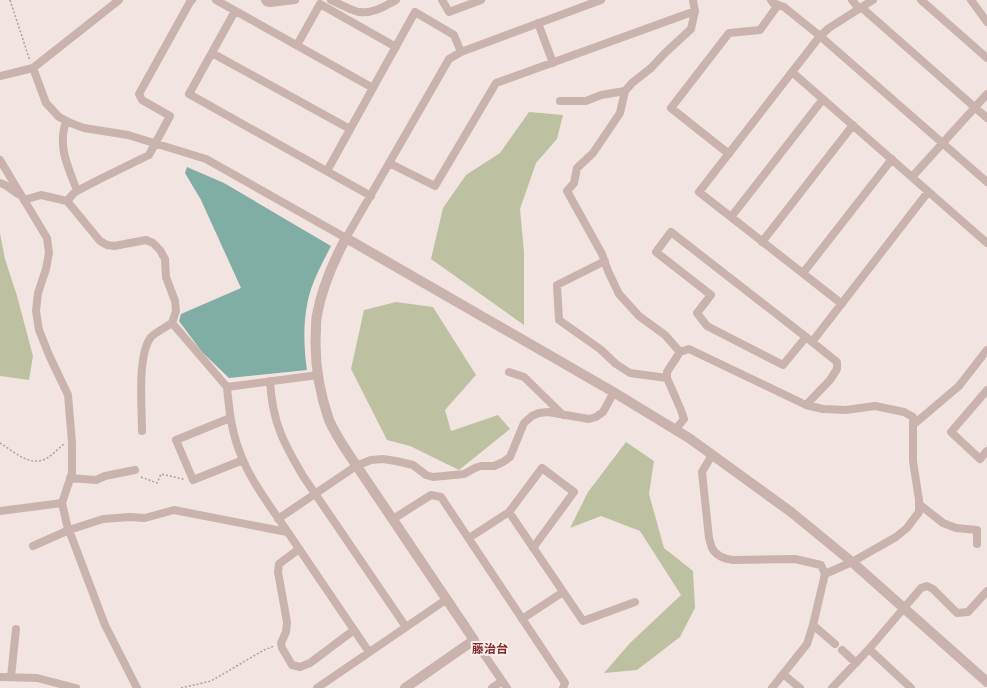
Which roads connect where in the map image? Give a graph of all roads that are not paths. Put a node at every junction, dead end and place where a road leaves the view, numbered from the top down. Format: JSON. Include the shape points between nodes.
{"nodes":[{"id":1,"x":119,"y":0,"type":"edge"},
{"id":2,"x":192,"y":0,"type":"edge"},
{"id":3,"x":216,"y":0,"type":"edge"},
{"id":4,"x":265,"y":0,"type":"edge"},
{"id":5,"x":295,"y":0,"type":"edge"},
{"id":6,"x":331,"y":0,"type":"edge"},
{"id":7,"x":396,"y":0,"type":"edge"},
{"id":8,"x":442,"y":0,"type":"edge"},
{"id":9,"x":481,"y":0,"type":"edge"},
{"id":10,"x":601,"y":0,"type":"edge"},
{"id":11,"x":693,"y":0,"type":"edge"},
{"id":12,"x":771,"y":0,"type":"edge"},
{"id":13,"x":852,"y":0,"type":"edge"},
{"id":14,"x":873,"y":0,"type":"edge"},
{"id":15,"x":921,"y":0,"type":"edge"},
{"id":16,"x":972,"y":0,"type":"edge"},
{"id":17,"x":778,"y":5,"type":"junction"},
{"id":18,"x":860,"y":8,"type":"junction"},
{"id":19,"x":235,"y":11,"type":"junction"},
{"id":20,"x":695,"y":11,"type":"junction"},
{"id":21,"x":987,"y":22,"type":"edge"},
{"id":22,"x":538,"y":24,"type":"junction"},
{"id":23,"x":820,"y":36,"type":"junction"},
{"id":24,"x":297,"y":45,"type":"junction"},
{"id":25,"x":396,"y":47,"type":"junction"},
{"id":26,"x":461,"y":52,"type":"junction"},
{"id":27,"x":212,"y":53,"type":"junction"},
{"id":28,"x":987,"y":58,"type":"edge"},
{"id":29,"x":552,"y":63,"type":"junction"},
{"id":30,"x":32,"y":68,"type":"junction"},
{"id":31,"x":792,"y":72,"type":"junction"},
{"id":32,"x":0,"y":76,"type":"edge"},
{"id":33,"x":373,"y":88,"type":"junction"},
{"id":34,"x":625,"y":91,"type":"junction"},
{"id":35,"x":987,"y":94,"type":"edge"},
{"id":36,"x":823,"y":99,"type":"junction"},
{"id":37,"x":560,"y":101,"type":"dead end"},
{"id":38,"x":975,"y":108,"type":"junction"},
{"id":39,"x":987,"y":118,"type":"edge"},
{"id":40,"x":66,"y":121,"type":"junction"},
{"id":41,"x":853,"y":125,"type":"junction"},
{"id":42,"x":350,"y":129,"type":"junction"},
{"id":43,"x":942,"y":143,"type":"junction"},
{"id":44,"x":155,"y":144,"type":"junction"},
{"id":45,"x":729,"y":154,"type":"junction"},
{"id":46,"x":892,"y":159,"type":"junction"},
{"id":47,"x":0,"y":160,"type":"edge"},
{"id":48,"x":389,"y":163,"type":"junction"},
{"id":49,"x":327,"y":171,"type":"junction"},
{"id":50,"x":912,"y":177,"type":"junction"},
{"id":51,"x":987,"y":182,"type":"edge"},
{"id":52,"x":0,"y":183,"type":"edge"},
{"id":53,"x":77,"y":191,"type":"junction"},
{"id":54,"x":928,"y":192,"type":"junction"},
{"id":55,"x":371,"y":196,"type":"junction"},
{"id":56,"x":23,"y":199,"type":"junction"},
{"id":57,"x":67,"y":201,"type":"junction"},
{"id":58,"x":731,"y":217,"type":"junction"},
{"id":59,"x":346,"y":238,"type":"junction"},
{"id":60,"x":762,"y":242,"type":"junction"},
{"id":61,"x":987,"y":243,"type":"edge"},
{"id":62,"x":605,"y":261,"type":"junction"},
{"id":63,"x":803,"y":274,"type":"junction"},
{"id":64,"x":842,"y":304,"type":"junction"},
{"id":65,"x":172,"y":323,"type":"junction"},
{"id":66,"x":809,"y":340,"type":"junction"},
{"id":67,"x":987,"y":350,"type":"edge"},
{"id":68,"x":680,"y":352,"type":"junction"},
{"id":69,"x":509,"y":372,"type":"dead end"},
{"id":70,"x":318,"y":375,"type":"junction"},
{"id":71,"x":667,"y":378,"type":"junction"},
{"id":72,"x":270,"y":381,"type":"junction"},
{"id":73,"x":227,"y":387,"type":"junction"},
{"id":74,"x":987,"y":390,"type":"edge"},
{"id":75,"x":614,"y":392,"type":"junction"},
{"id":76,"x":806,"y":405,"type":"junction"},
{"id":77,"x":563,"y":415,"type":"junction"},
{"id":78,"x":230,"y":418,"type":"junction"},
{"id":79,"x":913,"y":425,"type":"junction"},
{"id":80,"x":675,"y":430,"type":"junction"},
{"id":81,"x":142,"y":431,"type":"dead end"},
{"id":82,"x":987,"y":451,"type":"edge"},
{"id":83,"x":712,"y":456,"type":"junction"},
{"id":84,"x":243,"y":460,"type":"junction"},
{"id":85,"x":356,"y":466,"type":"junction"},
{"id":86,"x":135,"y":470,"type":"road end"},
{"id":87,"x":70,"y":478,"type":"junction"},
{"id":88,"x":315,"y":494,"type":"junction"},
{"id":89,"x":62,"y":503,"type":"junction"},
{"id":90,"x":919,"y":504,"type":"junction"},
{"id":91,"x":0,"y":511,"type":"edge"},
{"id":92,"x":509,"y":512,"type":"junction"},
{"id":93,"x":278,"y":519,"type":"junction"},
{"id":94,"x":393,"y":519,"type":"junction"},
{"id":95,"x":69,"y":530,"type":"junction"},
{"id":96,"x":287,"y":532,"type":"junction"},
{"id":97,"x":469,"y":538,"type":"junction"},
{"id":98,"x":977,"y":544,"type":"dead end"},
{"id":99,"x":33,"y":546,"type":"dead end"},
{"id":100,"x":533,"y":548,"type":"junction"},
{"id":101,"x":299,"y":549,"type":"junction"},
{"id":102,"x":852,"y":562,"type":"junction"},
{"id":103,"x":825,"y":574,"type":"junction"},
{"id":104,"x":987,"y":591,"type":"edge"},
{"id":105,"x":563,"y":592,"type":"junction"},
{"id":106,"x":447,"y":599,"type":"junction"},
{"id":107,"x":635,"y":602,"type":"dead end"},
{"id":108,"x":904,"y":608,"type":"junction"},
{"id":109,"x":522,"y":619,"type":"junction"},
{"id":110,"x":813,"y":625,"type":"junction"},
{"id":111,"x":406,"y":627,"type":"junction"},
{"id":112,"x":16,"y":629,"type":"dead end"},
{"id":113,"x":354,"y":630,"type":"junction"},
{"id":114,"x":474,"y":640,"type":"junction"},
{"id":115,"x":835,"y":644,"type":"dead end"},
{"id":116,"x":869,"y":649,"type":"junction"},
{"id":117,"x":842,"y":650,"type":"dead end"},
{"id":118,"x":369,"y":652,"type":"junction"},
{"id":119,"x":856,"y":663,"type":"junction"},
{"id":120,"x":783,"y":674,"type":"junction"},
{"id":121,"x":0,"y":677,"type":"edge"},
{"id":122,"x":11,"y":678,"type":"junction"},
{"id":123,"x":986,"y":678,"type":"edge"},
{"id":124,"x":505,"y":684,"type":"edge"},
{"id":125,"x":906,"y":687,"type":"edge"},
{"id":126,"x":76,"y":688,"type":"edge"},
{"id":127,"x":137,"y":688,"type":"edge"},
{"id":128,"x":317,"y":688,"type":"edge"},
{"id":129,"x":405,"y":688,"type":"edge"},
{"id":130,"x":492,"y":688,"type":"edge"},
{"id":131,"x":563,"y":688,"type":"edge"},
{"id":132,"x":772,"y":688,"type":"edge"},
{"id":133,"x":800,"y":688,"type":"edge"},
{"id":134,"x":832,"y":688,"type":"edge"}],
"edges":[{"from":1,"to":30,"type":"street"},
{"from":2,"to":44,"type":"street","via":[[139,94],[142,100],[170,116]]},
{"from":3,"to":19,"type":"street"},
{"from":4,"to":5,"type":"street","via":[[270,3]]},
{"from":6,"to":7,"type":"street","via":[[360,12],[370,12]]},
{"from":8,"to":9,"type":"street","via":[[449,12]]},
{"from":10,"to":22,"type":"street"},
{"from":11,"to":20,"type":"street"},
{"from":12,"to":17,"type":"street"},
{"from":13,"to":18,"type":"street"},
{"from":14,"to":18,"type":"street"},
{"from":15,"to":28,"type":"street"},
{"from":16,"to":21,"type":"street"},
{"from":17,"to":23,"type":"street"},
{"from":17,"to":45,"type":"street","via":[[760,30],[729,34],[671,108]]},
{"from":18,"to":23,"type":"street"},
{"from":18,"to":38,"type":"street"},
{"from":19,"to":24,"type":"street"},
{"from":19,"to":27,"type":"street"},
{"from":20,"to":29,"type":"street"},
{"from":20,"to":34,"type":"street","via":[[691,30]]},
{"from":22,"to":26,"type":"street"},
{"from":22,"to":29,"type":"street"},
{"from":23,"to":31,"type":"street"},
{"from":23,"to":43,"type":"street"},
{"from":24,"to":25,"type":"street","via":[[320,4]]},
{"from":24,"to":33,"type":"street"},
{"from":25,"to":26,"type":"street","via":[[415,12],[454,35]]},
{"from":25,"to":33,"type":"street"},
{"from":26,"to":48,"type":"street","via":[[449,59]]},
{"from":27,"to":42,"type":"street"},
{"from":27,"to":49,"type":"street","via":[[189,94]]},
{"from":29,"to":48,"type":"street","via":[[496,83],[435,186]]},
{"from":30,"to":32,"type":"street"},
{"from":30,"to":40,"type":"street","via":[[46,103]]},
{"from":31,"to":36,"type":"street"},
{"from":31,"to":45,"type":"street"},
{"from":33,"to":42,"type":"street"},
{"from":34,"to":37,"type":"street","via":[[586,100]]},
{"from":34,"to":62,"type":"street","via":[[620,113],[593,153],[577,168],[574,183],[567,192]]},
{"from":35,"to":38,"type":"street"},
{"from":36,"to":41,"type":"street"},
{"from":36,"to":58,"type":"street"},
{"from":38,"to":39,"type":"street"},
{"from":38,"to":43,"type":"street"},
{"from":40,"to":44,"type":"street","via":[[84,128],[128,135]]},
{"from":40,"to":53,"type":"street","via":[[63,143]]},
{"from":41,"to":46,"type":"street"},
{"from":41,"to":60,"type":"street"},
{"from":42,"to":49,"type":"street"},
{"from":43,"to":50,"type":"street"},
{"from":43,"to":51,"type":"street"},
{"from":44,"to":53,"type":"street","via":[[149,155]]},
{"from":44,"to":59,"type":"street","via":[[206,159]]},
{"from":45,"to":58,"type":"street","via":[[699,192]]},
{"from":46,"to":50,"type":"street"},
{"from":46,"to":63,"type":"street"},
{"from":47,"to":56,"type":"street"},
{"from":48,"to":55,"type":"street"},
{"from":49,"to":55,"type":"street"},
{"from":50,"to":54,"type":"street"},
{"from":52,"to":56,"type":"street"},
{"from":53,"to":57,"type":"street"},
{"from":54,"to":61,"type":"street"},
{"from":54,"to":64,"type":"street"},
{"from":55,"to":59,"type":"street"},
{"from":56,"to":57,"type":"street","via":[[41,195]]},
{"from":56,"to":87,"type":"street","via":[[47,238],[49,252],[36,310],[39,330],[68,395],[72,438]]},
{"from":57,"to":65,"type":"street","via":[[100,241],[114,246],[146,240],[160,250],[165,258],[166,277],[175,302],[176,311]]},
{"from":58,"to":60,"type":"street"},
{"from":59,"to":70,"type":"street","via":[[330,271],[317,316]]},
{"from":59,"to":75,"type":"street"},
{"from":60,"to":63,"type":"street"},
{"from":62,"to":68,"type":"street","via":[[619,294],[638,316],[665,335]]},
{"from":62,"to":71,"type":"street","via":[[557,285],[559,320],[600,348],[616,364],[630,373]]},
{"from":63,"to":64,"type":"street"},
{"from":64,"to":66,"type":"street"},
{"from":65,"to":73,"type":"street"},
{"from":65,"to":81,"type":"street","via":[[152,337],[145,349],[141,382]]},
{"from":66,"to":66,"type":"street","via":[[671,232],[656,252],[710,295],[697,313],[707,326],[783,365]]},
{"from":66,"to":76,"type":"street","via":[[837,362],[837,369]]},
{"from":67,"to":79,"type":"street","via":[[959,386]]},
{"from":68,"to":71,"type":"street","via":[[666,372]]},
{"from":68,"to":76,"type":"street","via":[[689,349]]},
{"from":69,"to":77,"type":"street","via":[[524,377]]},
{"from":70,"to":72,"type":"street"},
{"from":70,"to":85,"type":"street","via":[[330,420]]},
{"from":71,"to":80,"type":"street","via":[[684,419]]},
{"from":72,"to":73,"type":"street"},
{"from":72,"to":88,"type":"street","via":[[281,433],[292,458]]},
{"from":73,"to":78,"type":"street"},
{"from":74,"to":82,"type":"street","via":[[952,432],[980,459]]},
{"from":75,"to":77,"type":"street","via":[[603,412],[596,417],[589,420]]},
{"from":75,"to":80,"type":"street"},
{"from":76,"to":79,"type":"street","via":[[846,410],[875,406],[904,412],[913,417]]},
{"from":77,"to":85,"type":"street","via":[[548,412],[532,416],[524,424],[510,457],[494,466],[481,466],[464,474],[433,477],[413,465],[383,459]]},
{"from":78,"to":84,"type":"street"},
{"from":78,"to":84,"type":"street","via":[[176,440],[193,480]]},
{"from":79,"to":90,"type":"street","via":[[912,461]]},
{"from":80,"to":83,"type":"street"},
{"from":83,"to":102,"type":"street","via":[[791,512]]},
{"from":83,"to":103,"type":"street","via":[[702,472],[712,548],[725,559],[795,559],[821,565]]},
{"from":84,"to":93,"type":"street"},
{"from":85,"to":88,"type":"street"},
{"from":85,"to":94,"type":"street"},
{"from":86,"to":87,"type":"street","via":[[96,480]]},
{"from":87,"to":89,"type":"street"},
{"from":88,"to":93,"type":"street"},
{"from":88,"to":111,"type":"street"},
{"from":89,"to":91,"type":"street"},
{"from":89,"to":95,"type":"street"},
{"from":90,"to":98,"type":"street","via":[[943,523],[956,528],[977,530]]},
{"from":90,"to":102,"type":"street","via":[[919,512],[907,528]]},
{"from":92,"to":97,"type":"street"},
{"from":92,"to":100,"type":"street"},
{"from":92,"to":100,"type":"street","via":[[542,468],[574,492]]},
{"from":93,"to":96,"type":"street"},
{"from":94,"to":97,"type":"street","via":[[431,495],[441,497]]},
{"from":94,"to":106,"type":"street"},
{"from":95,"to":96,"type":"street","via":[[103,519],[145,518],[174,510]]},
{"from":95,"to":99,"type":"street"},
{"from":95,"to":127,"type":"street","via":[[105,625]]},
{"from":96,"to":101,"type":"street"},
{"from":97,"to":109,"type":"street"},
{"from":100,"to":105,"type":"street"},
{"from":101,"to":113,"type":"street"},
{"from":101,"to":113,"type":"street","via":[[279,564],[278,572],[286,622],[286,632],[281,643],[292,664],[300,667],[310,663]]},
{"from":102,"to":103,"type":"street"},
{"from":102,"to":108,"type":"street"},
{"from":103,"to":110,"type":"street"},
{"from":104,"to":108,"type":"street","via":[[968,612],[957,613],[928,586],[921,588]]},
{"from":105,"to":107,"type":"street","via":[[583,621]]},
{"from":105,"to":109,"type":"street"},
{"from":106,"to":111,"type":"street"},
{"from":106,"to":114,"type":"street"},
{"from":108,"to":116,"type":"street"},
{"from":108,"to":123,"type":"street"},
{"from":109,"to":131,"type":"street","via":[[565,683]]},
{"from":110,"to":115,"type":"street"},
{"from":110,"to":120,"type":"street","via":[[807,644]]},
{"from":111,"to":118,"type":"street"},
{"from":112,"to":122,"type":"street"},
{"from":113,"to":118,"type":"street"},
{"from":114,"to":124,"type":"street"},
{"from":114,"to":129,"type":"street"},
{"from":116,"to":119,"type":"street"},
{"from":116,"to":125,"type":"street"},
{"from":117,"to":119,"type":"street"},
{"from":118,"to":128,"type":"street"},
{"from":119,"to":134,"type":"street"},
{"from":120,"to":132,"type":"street"},
{"from":120,"to":133,"type":"street"},
{"from":121,"to":122,"type":"street"},
{"from":122,"to":126,"type":"street","via":[[36,678]]},
{"from":124,"to":130,"type":"street"}]}
